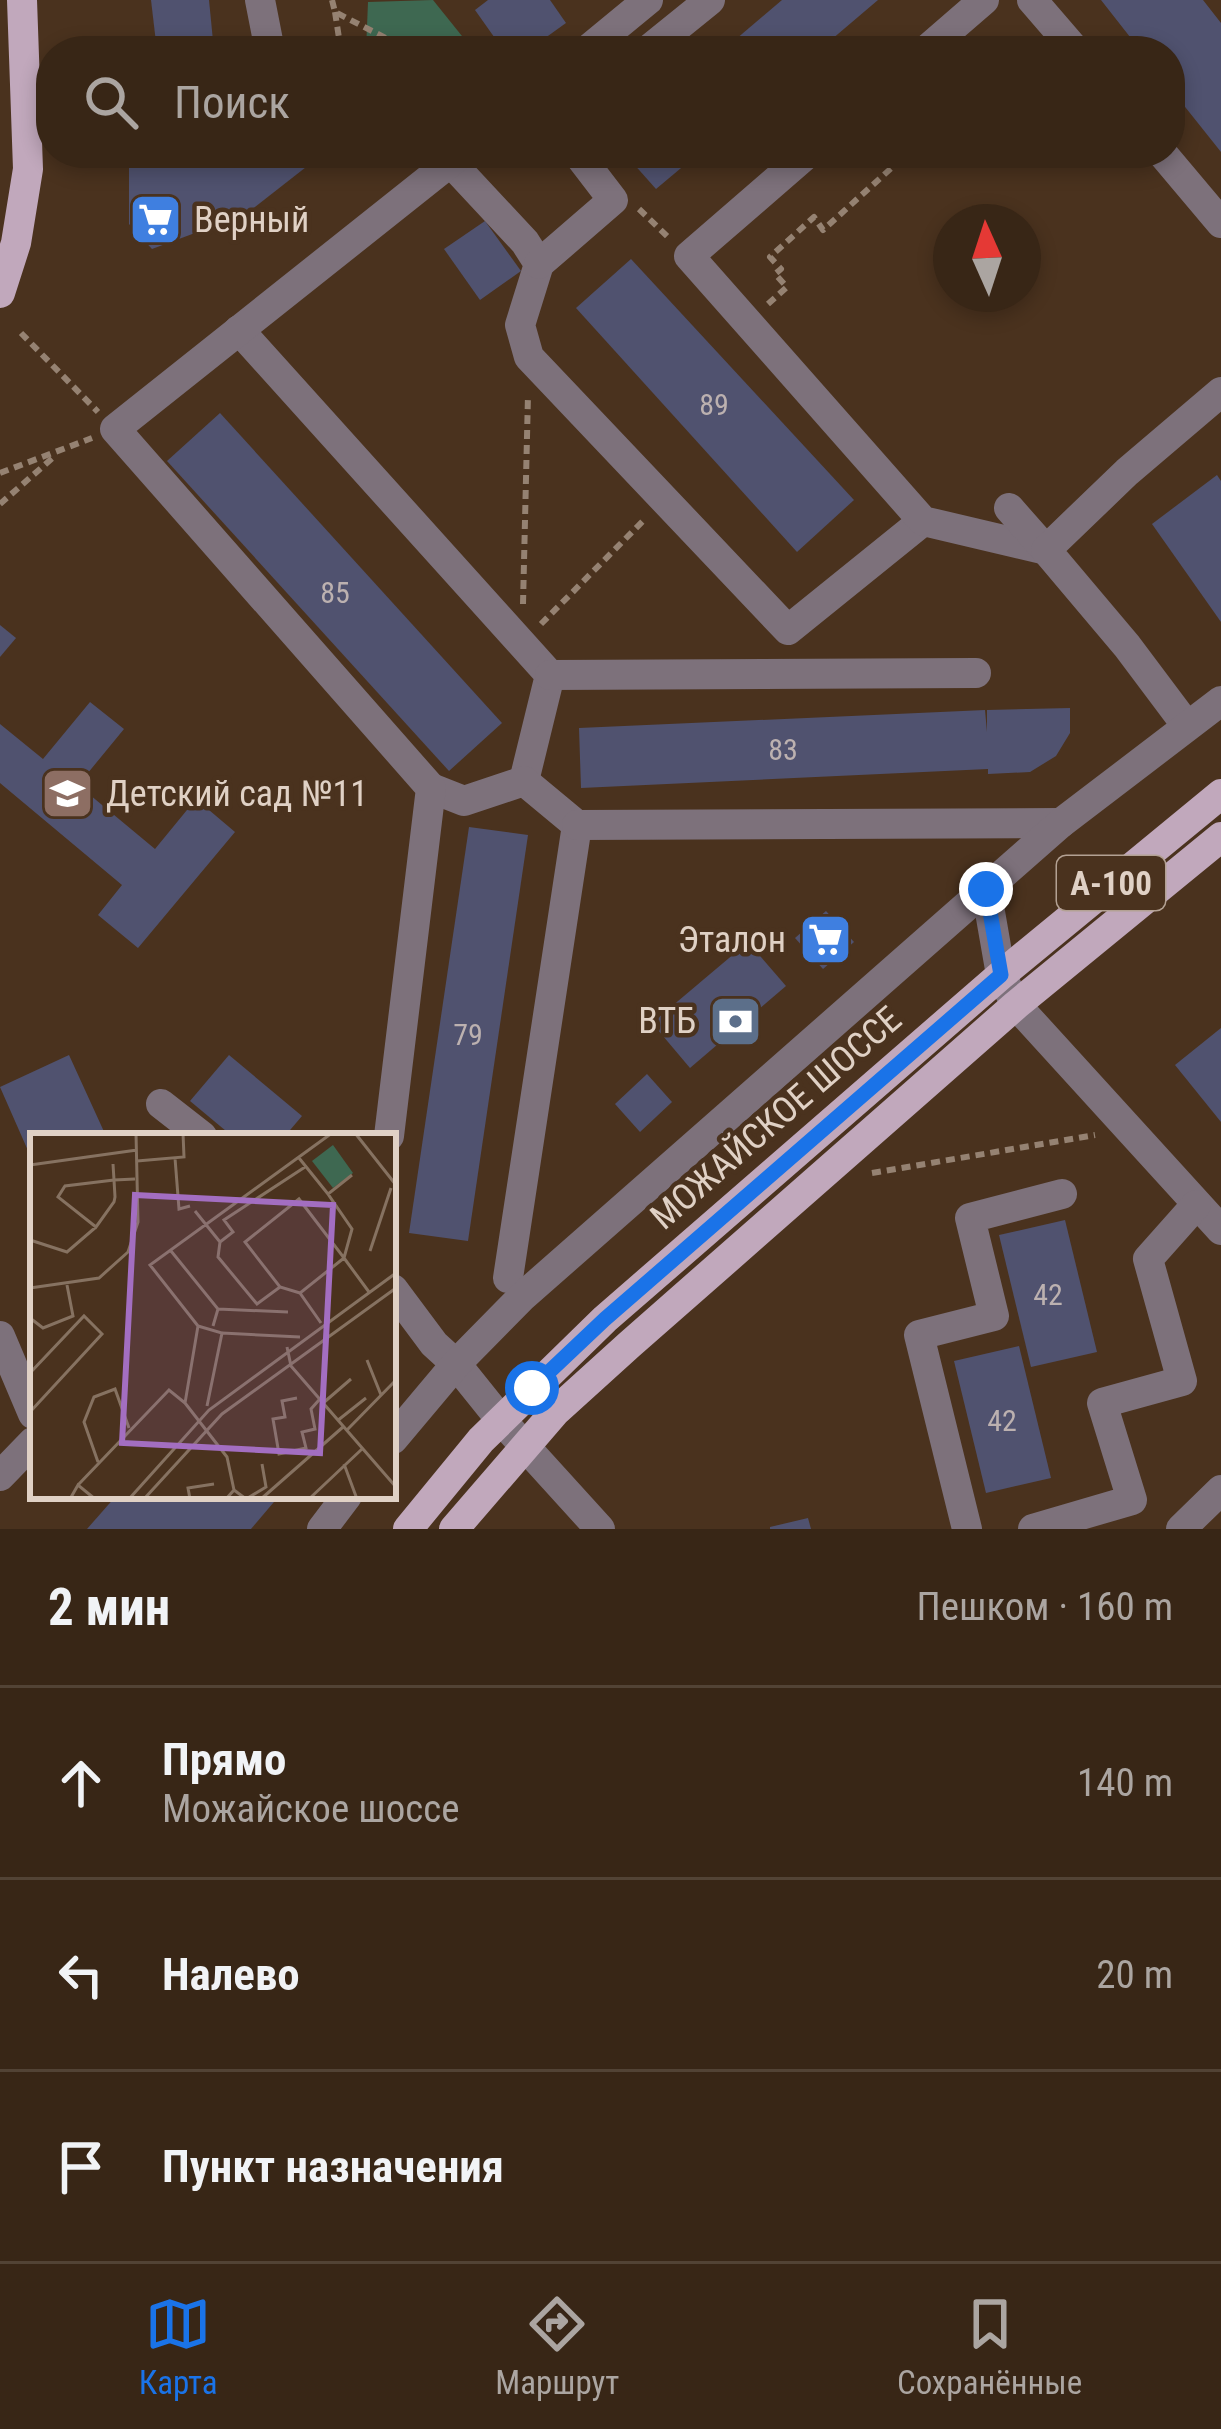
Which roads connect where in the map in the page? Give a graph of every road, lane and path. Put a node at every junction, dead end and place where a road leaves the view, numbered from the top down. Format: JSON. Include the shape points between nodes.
{"nodes":[{"id":1,"x":22,"y":0,"type":"edge"},
{"id":2,"x":260,"y":0,"type":"edge"},
{"id":3,"x":332,"y":0,"type":"edge"},
{"id":4,"x":648,"y":0,"type":"edge"},
{"id":5,"x":710,"y":0,"type":"edge"},
{"id":6,"x":984,"y":0,"type":"edge"},
{"id":7,"x":1032,"y":0,"type":"edge"},
{"id":8,"x":335,"y":12,"type":"junction"},
{"id":9,"x":267,"y":36,"type":"edge"},
{"id":10,"x":339,"y":36,"type":"edge"},
{"id":11,"x":382,"y":36,"type":"edge"},
{"id":12,"x":604,"y":36,"type":"edge"},
{"id":13,"x":666,"y":36,"type":"edge"},
{"id":14,"x":942,"y":36,"type":"edge"},
{"id":15,"x":1063,"y":36,"type":"edge"},
{"id":16,"x":437,"y":168,"type":"edge"},
{"id":17,"x":462,"y":168,"type":"edge"},
{"id":18,"x":588,"y":168,"type":"edge"},
{"id":19,"x":791,"y":168,"type":"edge"},
{"id":20,"x":891,"y":168,"type":"edge"},
{"id":21,"x":1175,"y":168,"type":"edge"},
{"id":22,"x":1221,"y":223,"type":"edge"},
{"id":23,"x":539,"y":263,"type":"junction"},
{"id":24,"x":0,"y":293,"type":"edge"},
{"id":25,"x":747,"y":323,"type":"junction"},
{"id":26,"x":239,"y":330,"type":"junction"},
{"id":27,"x":21,"y":333,"type":"dead end"},
{"id":28,"x":529,"y":356,"type":"junction"},
{"id":29,"x":1221,"y":392,"type":"edge"},
{"id":30,"x":115,"y":430,"type":"junction"},
{"id":31,"x":61,"y":450,"type":"junction"},
{"id":32,"x":0,"y":472,"type":"edge"},
{"id":33,"x":664,"y":500,"type":"junction"},
{"id":34,"x":0,"y":504,"type":"edge"},
{"id":35,"x":1009,"y":508,"type":"dead end"},
{"id":36,"x":923,"y":521,"type":"junction"},
{"id":37,"x":1046,"y":550,"type":"junction"},
{"id":38,"x":522,"y":644,"type":"junction"},
{"id":39,"x":976,"y":673,"type":"dead end"},
{"id":40,"x":550,"y":674,"type":"junction"},
{"id":41,"x":1221,"y":701,"type":"edge"},
{"id":42,"x":1187,"y":725,"type":"junction"},
{"id":43,"x":524,"y":781,"type":"junction"},
{"id":44,"x":431,"y":788,"type":"junction"},
{"id":45,"x":1221,"y":794,"type":"edge"},
{"id":46,"x":1061,"y":823,"type":"junction"},
{"id":47,"x":578,"y":825,"type":"junction"},
{"id":48,"x":1221,"y":837,"type":"edge"},
{"id":49,"x":986,"y":889,"type":"junction"},
{"id":50,"x":1001,"y":975,"type":"junction"},
{"id":51,"x":1016,"y":1005,"type":"junction"},
{"id":52,"x":161,"y":1104,"type":"dead end"},
{"id":53,"x":198,"y":1133,"type":"edge"},
{"id":54,"x":389,"y":1133,"type":"edge"},
{"id":55,"x":1098,"y":1134,"type":"dead end"},
{"id":56,"x":850,"y":1176,"type":"dead end"},
{"id":57,"x":1062,"y":1194,"type":"dead end"},
{"id":58,"x":1213,"y":1220,"type":"edge"},
{"id":59,"x":508,"y":1278,"type":"dead end"},
{"id":60,"x":396,"y":1293,"type":"edge"},
{"id":61,"x":0,"y":1336,"type":"edge"},
{"id":62,"x":456,"y":1364,"type":"junction"},
{"id":63,"x":30,"y":1407,"type":"edge"},
{"id":64,"x":500,"y":1420,"type":"junction"},
{"id":65,"x":396,"y":1434,"type":"edge"},
{"id":66,"x":30,"y":1445,"type":"edge"},
{"id":67,"x":524,"y":1446,"type":"junction"},
{"id":68,"x":0,"y":1476,"type":"edge"},
{"id":69,"x":1221,"y":1490,"type":"edge"},
{"id":70,"x":345,"y":1499,"type":"edge"},
{"id":71,"x":322,"y":1529,"type":"edge"},
{"id":72,"x":408,"y":1529,"type":"edge"},
{"id":73,"x":454,"y":1529,"type":"edge"},
{"id":74,"x":600,"y":1529,"type":"edge"},
{"id":75,"x":968,"y":1529,"type":"edge"},
{"id":76,"x":1033,"y":1529,"type":"edge"},
{"id":77,"x":1181,"y":1529,"type":"edge"}],
"edges":[{"from":1,"to":24,"type":"main road","via":[[28,169]]},
{"from":2,"to":9,"type":"street"},
{"from":3,"to":8,"type":"path"},
{"from":4,"to":12,"type":"street"},
{"from":5,"to":13,"type":"street"},
{"from":6,"to":14,"type":"street"},
{"from":7,"to":15,"type":"street"},
{"from":8,"to":10,"type":"path"},
{"from":8,"to":11,"type":"path"},
{"from":16,"to":26,"type":"street"},
{"from":17,"to":23,"type":"street"},
{"from":18,"to":23,"type":"street","via":[[613,200]]},
{"from":19,"to":25,"type":"street","via":[[689,256]]},
{"from":20,"to":25,"type":"path","via":[[823,230],[814,218],[770,257],[787,287]]},
{"from":21,"to":22,"type":"street"},
{"from":23,"to":28,"type":"street","via":[[520,325]]},
{"from":25,"to":36,"type":"street"},
{"from":26,"to":30,"type":"street"},
{"from":26,"to":38,"type":"street"},
{"from":27,"to":30,"type":"path"},
{"from":28,"to":33,"type":"street"},
{"from":28,"to":38,"type":"path"},
{"from":29,"to":37,"type":"street"},
{"from":30,"to":31,"type":"path"},
{"from":30,"to":44,"type":"street"},
{"from":31,"to":32,"type":"path"},
{"from":31,"to":34,"type":"path"},
{"from":33,"to":36,"type":"street","via":[[788,630]]},
{"from":33,"to":38,"type":"path"},
{"from":35,"to":37,"type":"street"},
{"from":36,"to":37,"type":"street"},
{"from":37,"to":42,"type":"street"},
{"from":38,"to":40,"type":"street"},
{"from":39,"to":40,"type":"street"},
{"from":40,"to":43,"type":"street"},
{"from":41,"to":42,"type":"street"},
{"from":42,"to":46,"type":"street"},
{"from":43,"to":44,"type":"street","via":[[464,801]]},
{"from":43,"to":47,"type":"street"},
{"from":44,"to":54,"type":"street"},
{"from":45,"to":50,"type":"main road","name":"МОЖАЙСКОЕ ШОССЕ","number":"А-100"},
{"from":46,"to":47,"type":"street"},
{"from":46,"to":49,"type":"street"},
{"from":47,"to":59,"type":"street"},
{"from":48,"to":51,"type":"main road","name":"МОЖАЙСКОЕ ШОССЕ","number":"А-100"},
{"from":49,"to":50,"type":"street"},
{"from":49,"to":62,"type":"street"},
{"from":50,"to":51,"type":"street"},
{"from":50,"to":64,"type":"main road","name":"МОЖАЙСКОЕ ШОССЕ","number":"А-100"},
{"from":51,"to":58,"type":"street"},
{"from":51,"to":67,"type":"main road","name":"МОЖАЙСКОЕ ШОССЕ","number":"А-100"},
{"from":52,"to":53,"type":"street"},
{"from":55,"to":56,"type":"path"},
{"from":57,"to":75,"type":"street","via":[[970,1218],[994,1316],[919,1335]]},
{"from":58,"to":76,"type":"street","via":[[1148,1259],[1182,1381],[1102,1403],[1132,1500]]},
{"from":60,"to":62,"type":"street"},
{"from":61,"to":63,"type":"street"},
{"from":62,"to":64,"type":"street"},
{"from":62,"to":65,"type":"street"},
{"from":64,"to":67,"type":"street"},
{"from":64,"to":72,"type":"main road","name":"МОЖАЙСКОЕ ШОССЕ","number":"А-100"},
{"from":66,"to":68,"type":"street"},
{"from":67,"to":73,"type":"main road","name":"МОЖАЙСКОЕ ШОССЕ","number":"А-100"},
{"from":67,"to":74,"type":"street"},
{"from":69,"to":77,"type":"street"},
{"from":70,"to":71,"type":"street"}]}
